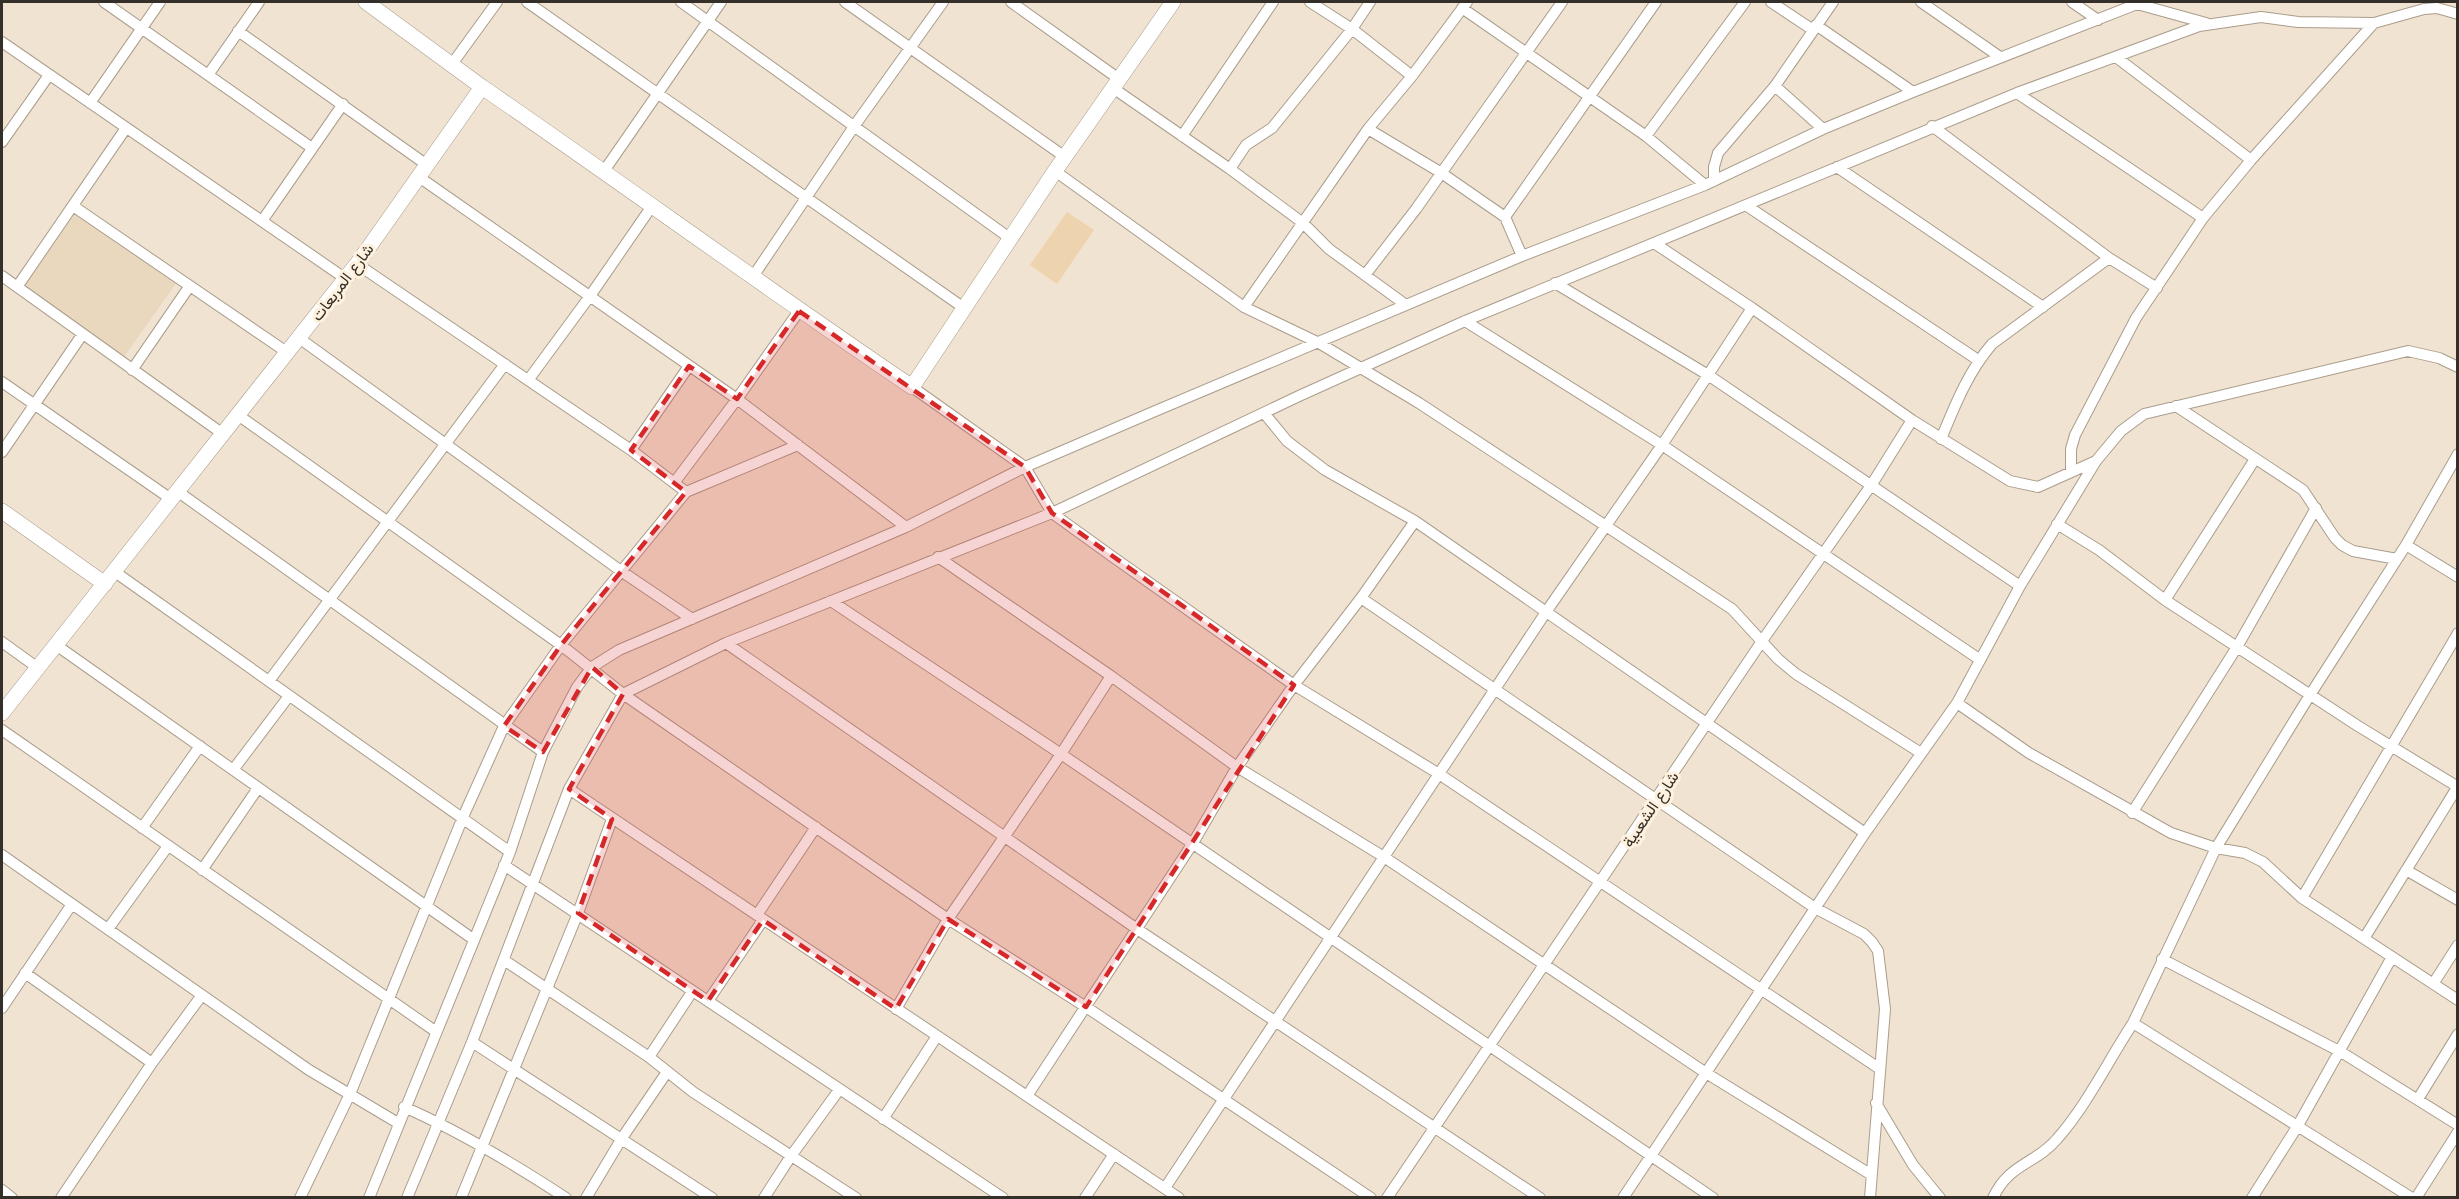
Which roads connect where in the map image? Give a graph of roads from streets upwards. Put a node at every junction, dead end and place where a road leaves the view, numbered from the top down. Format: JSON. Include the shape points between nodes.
{"nodes":[{"id":1,"x":104,"y":2,"type":"edge"},
{"id":2,"x":160,"y":2,"type":"edge"},
{"id":3,"x":259,"y":2,"type":"edge"},
{"id":4,"x":366,"y":2,"type":"edge"},
{"id":5,"x":497,"y":2,"type":"edge"},
{"id":6,"x":527,"y":2,"type":"edge"},
{"id":7,"x":681,"y":2,"type":"edge"},
{"id":8,"x":721,"y":2,"type":"edge"},
{"id":9,"x":845,"y":2,"type":"edge"},
{"id":10,"x":943,"y":2,"type":"edge"},
{"id":11,"x":1011,"y":2,"type":"edge"},
{"id":12,"x":1173,"y":2,"type":"edge"},
{"id":13,"x":1273,"y":2,"type":"edge"},
{"id":14,"x":1310,"y":2,"type":"edge"},
{"id":15,"x":1370,"y":2,"type":"edge"},
{"id":16,"x":1562,"y":2,"type":"edge"},
{"id":17,"x":1656,"y":2,"type":"edge"},
{"id":18,"x":1745,"y":2,"type":"edge"},
{"id":19,"x":1771,"y":2,"type":"edge"},
{"id":20,"x":1833,"y":2,"type":"edge"},
{"id":21,"x":1921,"y":2,"type":"edge"},
{"id":22,"x":2072,"y":2,"type":"edge"},
{"id":23,"x":2139,"y":3,"type":"edge"},
{"id":24,"x":1465,"y":5,"type":"edge"},
{"id":25,"x":2457,"y":15,"type":"edge"},
{"id":26,"x":708,"y":20,"type":"junction"},
{"id":27,"x":2098,"y":20,"type":"junction"},
{"id":28,"x":2374,"y":23,"type":"junction"},
{"id":29,"x":2210,"y":25,"type":"junction"},
{"id":30,"x":1815,"y":27,"type":"junction"},
{"id":31,"x":142,"y":28,"type":"junction"},
{"id":32,"x":1352,"y":30,"type":"junction"},
{"id":33,"x":238,"y":31,"type":"junction"},
{"id":34,"x":2,"y":42,"type":"edge"},
{"id":35,"x":910,"y":47,"type":"junction"},
{"id":36,"x":1526,"y":53,"type":"junction"},
{"id":37,"x":2000,"y":57,"type":"junction"},
{"id":38,"x":2116,"y":57,"type":"junction"},
{"id":39,"x":452,"y":64,"type":"junction"},
{"id":40,"x":49,"y":75,"type":"junction"},
{"id":41,"x":208,"y":75,"type":"junction"},
{"id":42,"x":1412,"y":75,"type":"junction"},
{"id":43,"x":1116,"y":84,"type":"junction"},
{"id":44,"x":1775,"y":86,"type":"junction"},
{"id":45,"x":482,"y":87,"type":"junction"},
{"id":46,"x":1913,"y":92,"type":"junction"},
{"id":47,"x":656,"y":93,"type":"junction"},
{"id":48,"x":2017,"y":93,"type":"junction"},
{"id":49,"x":1589,"y":97,"type":"junction"},
{"id":50,"x":90,"y":103,"type":"junction"},
{"id":51,"x":343,"y":104,"type":"junction"},
{"id":52,"x":855,"y":125,"type":"junction"},
{"id":53,"x":1932,"y":126,"type":"junction"},
{"id":54,"x":126,"y":128,"type":"junction"},
{"id":55,"x":1368,"y":129,"type":"junction"},
{"id":56,"x":1823,"y":129,"type":"junction"},
{"id":57,"x":1182,"y":136,"type":"junction"},
{"id":58,"x":1646,"y":136,"type":"junction"},
{"id":59,"x":2,"y":142,"type":"edge"},
{"id":60,"x":312,"y":148,"type":"junction"},
{"id":61,"x":1065,"y":157,"type":"junction"},
{"id":62,"x":2251,"y":160,"type":"junction"},
{"id":63,"x":1837,"y":167,"type":"junction"},
{"id":64,"x":1230,"y":169,"type":"junction"},
{"id":65,"x":423,"y":171,"type":"junction"},
{"id":66,"x":604,"y":171,"type":"junction"},
{"id":67,"x":1055,"y":171,"type":"junction"},
{"id":68,"x":1440,"y":172,"type":"junction"},
{"id":69,"x":1709,"y":183,"type":"junction"},
{"id":70,"x":806,"y":196,"type":"junction"},
{"id":71,"x":73,"y":206,"type":"junction"},
{"id":72,"x":652,"y":206,"type":"junction"},
{"id":73,"x":1747,"y":206,"type":"junction"},
{"id":74,"x":1504,"y":217,"type":"junction"},
{"id":75,"x":2203,"y":218,"type":"junction"},
{"id":76,"x":262,"y":221,"type":"junction"},
{"id":77,"x":1303,"y":223,"type":"junction"},
{"id":78,"x":1011,"y":239,"type":"junction"},
{"id":79,"x":1654,"y":243,"type":"junction"},
{"id":80,"x":1522,"y":256,"type":"junction"},
{"id":81,"x":2109,"y":258,"type":"junction"},
{"id":82,"x":357,"y":264,"type":"junction"},
{"id":83,"x":1365,"y":275,"type":"junction"},
{"id":84,"x":2,"y":276,"type":"edge"},
{"id":85,"x":752,"y":278,"type":"junction"},
{"id":86,"x":346,"y":279,"type":"junction"},
{"id":87,"x":1555,"y":283,"type":"junction"},
{"id":88,"x":17,"y":287,"type":"junction"},
{"id":89,"x":189,"y":287,"type":"junction"},
{"id":90,"x":2157,"y":288,"type":"junction"},
{"id":91,"x":590,"y":296,"type":"junction"},
{"id":92,"x":1406,"y":306,"type":"junction"},
{"id":93,"x":1244,"y":307,"type":"junction"},
{"id":94,"x":2043,"y":307,"type":"junction"},
{"id":95,"x":964,"y":308,"type":"junction"},
{"id":96,"x":1752,"y":308,"type":"junction"},
{"id":97,"x":799,"y":310,"type":"junction"},
{"id":98,"x":1466,"y":321,"type":"junction"},
{"id":99,"x":82,"y":335,"type":"junction"},
{"id":100,"x":299,"y":338,"type":"junction"},
{"id":101,"x":1318,"y":343,"type":"junction"},
{"id":102,"x":288,"y":352,"type":"junction"},
{"id":103,"x":1978,"y":360,"type":"junction"},
{"id":104,"x":505,"y":364,"type":"junction"},
{"id":105,"x":689,"y":366,"type":"junction"},
{"id":106,"x":2457,"y":367,"type":"edge"},
{"id":107,"x":1360,"y":368,"type":"junction"},
{"id":108,"x":132,"y":370,"type":"junction"},
{"id":109,"x":1708,"y":375,"type":"junction"},
{"id":110,"x":529,"y":379,"type":"junction"},
{"id":111,"x":2,"y":382,"type":"edge"},
{"id":112,"x":912,"y":387,"type":"junction"},
{"id":113,"x":737,"y":399,"type":"junction"},
{"id":114,"x":35,"y":404,"type":"junction"},
{"id":115,"x":2176,"y":406,"type":"junction"},
{"id":116,"x":1264,"y":413,"type":"junction"},
{"id":117,"x":238,"y":416,"type":"junction"},
{"id":118,"x":1912,"y":420,"type":"junction"},
{"id":119,"x":223,"y":434,"type":"junction"},
{"id":120,"x":1941,"y":439,"type":"junction"},
{"id":121,"x":446,"y":443,"type":"junction"},
{"id":122,"x":798,"y":445,"type":"junction"},
{"id":123,"x":1662,"y":445,"type":"junction"},
{"id":124,"x":631,"y":450,"type":"junction"},
{"id":125,"x":2,"y":452,"type":"edge"},
{"id":126,"x":2457,"y":454,"type":"edge"},
{"id":127,"x":2255,"y":459,"type":"junction"},
{"id":128,"x":2096,"y":461,"type":"junction"},
{"id":129,"x":1025,"y":467,"type":"junction"},
{"id":130,"x":2071,"y":471,"type":"junction"},
{"id":131,"x":674,"y":483,"type":"junction"},
{"id":132,"x":1872,"y":484,"type":"junction"},
{"id":133,"x":686,"y":492,"type":"junction"},
{"id":134,"x":174,"y":495,"type":"junction"},
{"id":135,"x":2316,"y":508,"type":"junction"},
{"id":136,"x":2,"y":511,"type":"edge"},
{"id":137,"x":1052,"y":513,"type":"junction"},
{"id":138,"x":1415,"y":521,"type":"junction"},
{"id":139,"x":387,"y":522,"type":"junction"},
{"id":140,"x":2057,"y":524,"type":"junction"},
{"id":141,"x":1606,"y":526,"type":"junction"},
{"id":142,"x":906,"y":527,"type":"junction"},
{"id":143,"x":2406,"y":545,"type":"junction"},
{"id":144,"x":1823,"y":554,"type":"junction"},
{"id":145,"x":938,"y":557,"type":"junction"},
{"id":146,"x":2397,"y":559,"type":"junction"},
{"id":147,"x":621,"y":571,"type":"junction"},
{"id":148,"x":116,"y":572,"type":"junction"},
{"id":149,"x":2457,"y":577,"type":"edge"},
{"id":150,"x":105,"y":584,"type":"junction"},
{"id":151,"x":2020,"y":586,"type":"junction"},
{"id":152,"x":1361,"y":598,"type":"junction"},
{"id":153,"x":2165,"y":600,"type":"junction"},
{"id":154,"x":329,"y":601,"type":"junction"},
{"id":155,"x":831,"y":601,"type":"junction"},
{"id":156,"x":1546,"y":612,"type":"junction"},
{"id":157,"x":692,"y":619,"type":"junction"},
{"id":158,"x":2457,"y":633,"type":"edge"},
{"id":159,"x":1762,"y":641,"type":"junction"},
{"id":160,"x":2,"y":642,"type":"edge"},
{"id":161,"x":726,"y":643,"type":"junction"},
{"id":162,"x":56,"y":645,"type":"junction"},
{"id":163,"x":561,"y":645,"type":"junction"},
{"id":164,"x":2237,"y":647,"type":"junction"},
{"id":165,"x":1979,"y":659,"type":"junction"},
{"id":166,"x":38,"y":668,"type":"junction"},
{"id":167,"x":592,"y":668,"type":"junction"},
{"id":168,"x":1111,"y":676,"type":"junction"},
{"id":169,"x":269,"y":681,"type":"junction"},
{"id":170,"x":1294,"y":685,"type":"junction"},
{"id":171,"x":1495,"y":690,"type":"junction"},
{"id":172,"x":623,"y":694,"type":"junction"},
{"id":173,"x":2310,"y":695,"type":"junction"},
{"id":174,"x":289,"y":696,"type":"junction"},
{"id":175,"x":1957,"y":703,"type":"junction"},
{"id":176,"x":2,"y":713,"type":"edge"},
{"id":177,"x":1708,"y":724,"type":"junction"},
{"id":178,"x":504,"y":726,"type":"junction"},
{"id":179,"x":2,"y":730,"type":"edge"},
{"id":180,"x":200,"y":746,"type":"junction"},
{"id":181,"x":2390,"y":746,"type":"junction"},
{"id":182,"x":543,"y":753,"type":"junction"},
{"id":183,"x":1921,"y":753,"type":"junction"},
{"id":184,"x":1061,"y":754,"type":"junction"},
{"id":185,"x":1237,"y":767,"type":"junction"},
{"id":186,"x":233,"y":770,"type":"junction"},
{"id":187,"x":1439,"y":774,"type":"junction"},
{"id":188,"x":2457,"y":787,"type":"edge"},
{"id":189,"x":258,"y":788,"type":"junction"},
{"id":190,"x":570,"y":789,"type":"junction"},
{"id":191,"x":1657,"y":800,"type":"junction"},
{"id":192,"x":2132,"y":813,"type":"junction"},
{"id":193,"x":463,"y":818,"type":"junction"},
{"id":194,"x":612,"y":819,"type":"junction"},
{"id":195,"x":816,"y":827,"type":"junction"},
{"id":196,"x":142,"y":828,"type":"junction"},
{"id":197,"x":1865,"y":833,"type":"junction"},
{"id":198,"x":1003,"y":837,"type":"junction"},
{"id":199,"x":1193,"y":843,"type":"junction"},
{"id":200,"x":168,"y":846,"type":"junction"},
{"id":201,"x":2216,"y":848,"type":"junction"},
{"id":202,"x":510,"y":852,"type":"junction"},
{"id":203,"x":2,"y":855,"type":"edge"},
{"id":204,"x":1384,"y":857,"type":"junction"},
{"id":205,"x":504,"y":865,"type":"junction"},
{"id":206,"x":202,"y":870,"type":"junction"},
{"id":207,"x":2406,"y":870,"type":"junction"},
{"id":208,"x":1601,"y":882,"type":"junction"},
{"id":209,"x":533,"y":884,"type":"junction"},
{"id":210,"x":2302,"y":897,"type":"junction"},
{"id":211,"x":2457,"y":900,"type":"edge"},
{"id":212,"x":72,"y":904,"type":"junction"},
{"id":213,"x":428,"y":907,"type":"junction"},
{"id":214,"x":1815,"y":908,"type":"junction"},
{"id":215,"x":578,"y":913,"type":"junction"},
{"id":216,"x":760,"y":917,"type":"junction"},
{"id":217,"x":948,"y":919,"type":"junction"},
{"id":218,"x":108,"y":929,"type":"junction"},
{"id":219,"x":1137,"y":929,"type":"junction"},
{"id":220,"x":1331,"y":937,"type":"junction"},
{"id":221,"x":2365,"y":937,"type":"junction"},
{"id":222,"x":473,"y":939,"type":"junction"},
{"id":223,"x":2457,"y":945,"type":"edge"},
{"id":224,"x":2392,"y":957,"type":"junction"},
{"id":225,"x":2162,"y":959,"type":"junction"},
{"id":226,"x":504,"y":960,"type":"junction"},
{"id":227,"x":1545,"y":965,"type":"junction"},
{"id":228,"x":25,"y":974,"type":"junction"},
{"id":229,"x":2433,"y":984,"type":"junction"},
{"id":230,"x":547,"y":987,"type":"junction"},
{"id":231,"x":1761,"y":989,"type":"junction"},
{"id":232,"x":692,"y":992,"type":"junction"},
{"id":233,"x":202,"y":995,"type":"junction"},
{"id":234,"x":389,"y":999,"type":"junction"},
{"id":235,"x":2457,"y":1000,"type":"edge"},
{"id":236,"x":708,"y":1001,"type":"junction"},
{"id":237,"x":1086,"y":1007,"type":"junction"},
{"id":238,"x":2,"y":1008,"type":"edge"},
{"id":239,"x":896,"y":1009,"type":"junction"},
{"id":240,"x":1275,"y":1021,"type":"junction"},
{"id":241,"x":2133,"y":1023,"type":"junction"},
{"id":242,"x":435,"y":1031,"type":"junction"},
{"id":243,"x":2457,"y":1034,"type":"edge"},
{"id":244,"x":937,"y":1036,"type":"junction"},
{"id":245,"x":472,"y":1042,"type":"junction"},
{"id":246,"x":1490,"y":1045,"type":"junction"},
{"id":247,"x":2341,"y":1052,"type":"junction"},
{"id":248,"x":649,"y":1057,"type":"junction"},
{"id":249,"x":152,"y":1063,"type":"junction"},
{"id":250,"x":514,"y":1068,"type":"junction"},
{"id":251,"x":1880,"y":1069,"type":"junction"},
{"id":252,"x":667,"y":1072,"type":"junction"},
{"id":253,"x":1706,"y":1073,"type":"junction"},
{"id":254,"x":839,"y":1090,"type":"junction"},
{"id":255,"x":350,"y":1094,"type":"junction"},
{"id":256,"x":1027,"y":1096,"type":"junction"},
{"id":257,"x":1224,"y":1099,"type":"junction"},
{"id":258,"x":2418,"y":1099,"type":"junction"},
{"id":259,"x":1876,"y":1103,"type":"junction"},
{"id":260,"x":404,"y":1107,"type":"junction"},
{"id":261,"x":883,"y":1119,"type":"junction"},
{"id":262,"x":439,"y":1122,"type":"junction"},
{"id":263,"x":398,"y":1123,"type":"junction"},
{"id":264,"x":2457,"y":1125,"type":"edge"},
{"id":265,"x":2297,"y":1127,"type":"junction"},
{"id":266,"x":1434,"y":1128,"type":"junction"},
{"id":267,"x":2457,"y":1132,"type":"edge"},
{"id":268,"x":622,"y":1138,"type":"junction"},
{"id":269,"x":483,"y":1146,"type":"junction"},
{"id":270,"x":1114,"y":1154,"type":"junction"},
{"id":271,"x":1652,"y":1154,"type":"junction"},
{"id":272,"x":791,"y":1155,"type":"junction"},
{"id":273,"x":1870,"y":1174,"type":"junction"},
{"id":274,"x":1165,"y":1188,"type":"junction"},
{"id":275,"x":2,"y":1190,"type":"edge"},
{"id":276,"x":549,"y":1193,"type":"edge"},
{"id":277,"x":12,"y":1197,"type":"edge"},
{"id":278,"x":61,"y":1197,"type":"edge"},
{"id":279,"x":300,"y":1197,"type":"edge"},
{"id":280,"x":369,"y":1197,"type":"edge"},
{"id":281,"x":407,"y":1197,"type":"edge"},
{"id":282,"x":461,"y":1197,"type":"edge"},
{"id":283,"x":566,"y":1197,"type":"edge"},
{"id":284,"x":586,"y":1197,"type":"edge"},
{"id":285,"x":712,"y":1197,"type":"edge"},
{"id":286,"x":764,"y":1197,"type":"edge"},
{"id":287,"x":856,"y":1197,"type":"edge"},
{"id":288,"x":1003,"y":1197,"type":"edge"},
{"id":289,"x":1085,"y":1197,"type":"edge"},
{"id":290,"x":1179,"y":1197,"type":"edge"},
{"id":291,"x":1371,"y":1197,"type":"edge"},
{"id":292,"x":1387,"y":1197,"type":"edge"},
{"id":293,"x":1540,"y":1197,"type":"edge"},
{"id":294,"x":1623,"y":1197,"type":"edge"},
{"id":295,"x":1713,"y":1197,"type":"edge"},
{"id":296,"x":1870,"y":1197,"type":"edge"},
{"id":297,"x":1940,"y":1197,"type":"edge"},
{"id":298,"x":1993,"y":1197,"type":"edge"},
{"id":299,"x":2252,"y":1197,"type":"edge"},
{"id":300,"x":2414,"y":1197,"type":"edge"}],
"edges":[{"from":1,"to":31,"type":"street"},
{"from":2,"to":31,"type":"street"},
{"from":3,"to":33,"type":"street"},
{"from":4,"to":39,"type":"street"},
{"from":5,"to":39,"type":"street"},
{"from":6,"to":47,"type":"street"},
{"from":7,"to":26,"type":"street"},
{"from":8,"to":26,"type":"street"},
{"from":9,"to":35,"type":"street"},
{"from":10,"to":35,"type":"street"},
{"from":11,"to":43,"type":"street"},
{"from":12,"to":43,"type":"street"},
{"from":13,"to":57,"type":"street"},
{"from":14,"to":32,"type":"street"},
{"from":15,"to":32,"type":"street"},
{"from":16,"to":36,"type":"street"},
{"from":17,"to":49,"type":"street"},
{"from":18,"to":58,"type":"street"},
{"from":19,"to":30,"type":"street"},
{"from":20,"to":30,"type":"street"},
{"from":21,"to":37,"type":"street"},
{"from":22,"to":27,"type":"street"},
{"from":23,"to":27,"type":"street"},
{"from":23,"to":29,"type":"street"},
{"from":24,"to":36,"type":"street"},
{"from":24,"to":42,"type":"street"},
{"from":25,"to":28,"type":"street","via":[[2437,8],[2424,9]]},
{"from":26,"to":47,"type":"street"},
{"from":26,"to":52,"type":"street"},
{"from":27,"to":37,"type":"street"},
{"from":28,"to":29,"type":"street","via":[[2260,17]]},
{"from":28,"to":62,"type":"street"},
{"from":29,"to":38,"type":"street"},
{"from":30,"to":44,"type":"street"},
{"from":30,"to":46,"type":"street"},
{"from":31,"to":41,"type":"street"},
{"from":31,"to":50,"type":"street"},
{"from":32,"to":42,"type":"street"},
{"from":32,"to":64,"type":"street","via":[[1272,128],[1246,146]]},
{"from":33,"to":41,"type":"street"},
{"from":33,"to":51,"type":"street"},
{"from":34,"to":40,"type":"street"},
{"from":35,"to":52,"type":"street"},
{"from":35,"to":61,"type":"street"},
{"from":36,"to":49,"type":"street"},
{"from":36,"to":68,"type":"street"},
{"from":37,"to":46,"type":"street"},
{"from":38,"to":48,"type":"street"},
{"from":38,"to":62,"type":"street"},
{"from":39,"to":45,"type":"street"},
{"from":40,"to":50,"type":"street"},
{"from":40,"to":59,"type":"street"},
{"from":41,"to":60,"type":"street"},
{"from":42,"to":55,"type":"street"},
{"from":43,"to":57,"type":"street"},
{"from":43,"to":61,"type":"street"},
{"from":44,"to":56,"type":"street"},
{"from":44,"to":69,"type":"street","via":[[1718,153]]},
{"from":45,"to":65,"type":"street","name":"شارع المربعات"},
{"from":45,"to":66,"type":"street"},
{"from":46,"to":56,"type":"street"},
{"from":47,"to":66,"type":"street"},
{"from":47,"to":70,"type":"street"},
{"from":48,"to":53,"type":"street"},
{"from":48,"to":75,"type":"street"},
{"from":49,"to":58,"type":"street"},
{"from":49,"to":74,"type":"street"},
{"from":50,"to":54,"type":"street"},
{"from":51,"to":60,"type":"street"},
{"from":51,"to":65,"type":"street"},
{"from":52,"to":70,"type":"street"},
{"from":52,"to":78,"type":"street"},
{"from":53,"to":63,"type":"street"},
{"from":53,"to":81,"type":"street"},
{"from":54,"to":71,"type":"street"},
{"from":54,"to":76,"type":"street"},
{"from":55,"to":68,"type":"street"},
{"from":55,"to":77,"type":"street"},
{"from":56,"to":69,"type":"street"},
{"from":57,"to":64,"type":"street"},
{"from":58,"to":69,"type":"street"},
{"from":60,"to":76,"type":"street"},
{"from":61,"to":67,"type":"street"},
{"from":62,"to":75,"type":"street"},
{"from":63,"to":73,"type":"street"},
{"from":63,"to":94,"type":"street"},
{"from":64,"to":77,"type":"street"},
{"from":65,"to":82,"type":"street","name":"شارع المربعات"},
{"from":65,"to":91,"type":"street"},
{"from":66,"to":72,"type":"street"},
{"from":67,"to":78,"type":"street"},
{"from":67,"to":93,"type":"street"},
{"from":68,"to":74,"type":"street"},
{"from":68,"to":83,"type":"street"},
{"from":69,"to":80,"type":"street"},
{"from":70,"to":85,"type":"street"},
{"from":70,"to":95,"type":"street"},
{"from":71,"to":88,"type":"street"},
{"from":71,"to":89,"type":"street"},
{"from":72,"to":85,"type":"street"},
{"from":72,"to":91,"type":"street"},
{"from":73,"to":79,"type":"street"},
{"from":73,"to":103,"type":"street"},
{"from":74,"to":80,"type":"street"},
{"from":75,"to":90,"type":"street"},
{"from":76,"to":86,"type":"street"},
{"from":77,"to":83,"type":"street","via":[[1329,249]]},
{"from":77,"to":93,"type":"street"},
{"from":78,"to":95,"type":"street"},
{"from":79,"to":87,"type":"street"},
{"from":79,"to":96,"type":"street"},
{"from":80,"to":92,"type":"street"},
{"from":81,"to":90,"type":"street"},
{"from":81,"to":94,"type":"street"},
{"from":82,"to":86,"type":"street","name":"شارع المربعات"},
{"from":82,"to":104,"type":"street"},
{"from":83,"to":92,"type":"street"},
{"from":84,"to":88,"type":"street"},
{"from":85,"to":97,"type":"street"},
{"from":86,"to":100,"type":"street","name":"شارع المربعات"},
{"from":87,"to":98,"type":"street"},
{"from":87,"to":109,"type":"street"},
{"from":88,"to":99,"type":"street"},
{"from":89,"to":102,"type":"street"},
{"from":89,"to":108,"type":"street"},
{"from":90,"to":130,"type":"street","via":[[2136,318],[2075,435]]},
{"from":91,"to":105,"type":"street"},
{"from":91,"to":110,"type":"street"},
{"from":92,"to":101,"type":"street"},
{"from":93,"to":101,"type":"street"},
{"from":94,"to":103,"type":"street","via":[[1992,344]]},
{"from":95,"to":112,"type":"street"},
{"from":96,"to":109,"type":"street"},
{"from":96,"to":118,"type":"street"},
{"from":97,"to":112,"type":"street"},
{"from":97,"to":113,"type":"street"},
{"from":98,"to":107,"type":"street"},
{"from":98,"to":123,"type":"street"},
{"from":99,"to":108,"type":"street"},
{"from":99,"to":114,"type":"street"},
{"from":100,"to":102,"type":"street","name":"شارع المربعات"},
{"from":100,"to":121,"type":"street"},
{"from":101,"to":107,"type":"street"},
{"from":101,"to":129,"type":"street"},
{"from":102,"to":117,"type":"street","name":"شارع المربعات"},
{"from":103,"to":120,"type":"street"},
{"from":104,"to":110,"type":"street"},
{"from":104,"to":121,"type":"street"},
{"from":105,"to":113,"type":"street"},
{"from":105,"to":124,"type":"street"},
{"from":106,"to":115,"type":"street","via":[[2409,351]]},
{"from":107,"to":116,"type":"street"},
{"from":107,"to":141,"type":"street"},
{"from":108,"to":119,"type":"street"},
{"from":109,"to":123,"type":"street"},
{"from":109,"to":132,"type":"street"},
{"from":110,"to":124,"type":"street"},
{"from":111,"to":114,"type":"street"},
{"from":112,"to":129,"type":"street"},
{"from":113,"to":122,"type":"street"},
{"from":113,"to":131,"type":"street"},
{"from":114,"to":125,"type":"street"},
{"from":114,"to":134,"type":"street"},
{"from":115,"to":127,"type":"street"},
{"from":115,"to":128,"type":"street","via":[[2144,414],[2121,431]]},
{"from":116,"to":137,"type":"street"},
{"from":116,"to":138,"type":"street","via":[[1287,441],[1325,470]]},
{"from":117,"to":119,"type":"street","name":"شارع المربعات"},
{"from":117,"to":139,"type":"street"},
{"from":118,"to":120,"type":"street"},
{"from":118,"to":132,"type":"street","name":"شارع الشعبية"},
{"from":119,"to":134,"type":"street","name":"شارع المربعات"},
{"from":120,"to":130,"type":"street","via":[[2010,481],[2029,486],[2038,487]]},
{"from":121,"to":139,"type":"street"},
{"from":121,"to":147,"type":"street"},
{"from":122,"to":133,"type":"street"},
{"from":122,"to":142,"type":"street"},
{"from":123,"to":141,"type":"street"},
{"from":123,"to":144,"type":"street"},
{"from":124,"to":131,"type":"street"},
{"from":126,"to":143,"type":"street"},
{"from":127,"to":135,"type":"street","via":[[2303,490]]},
{"from":127,"to":153,"type":"street"},
{"from":128,"to":130,"type":"street"},
{"from":128,"to":140,"type":"street"},
{"from":129,"to":137,"type":"street"},
{"from":129,"to":142,"type":"street"},
{"from":131,"to":133,"type":"street"},
{"from":132,"to":144,"type":"street","name":"شارع الشعبية"},
{"from":132,"to":151,"type":"street"},
{"from":133,"to":147,"type":"street"},
{"from":134,"to":148,"type":"street","name":"شارع المربعات"},
{"from":134,"to":154,"type":"street"},
{"from":135,"to":146,"type":"street","via":[[2342,545]]},
{"from":135,"to":164,"type":"street"},
{"from":136,"to":150,"type":"street"},
{"from":137,"to":145,"type":"street"},
{"from":137,"to":170,"type":"street"},
{"from":138,"to":152,"type":"street"},
{"from":138,"to":156,"type":"street"},
{"from":139,"to":154,"type":"street"},
{"from":139,"to":163,"type":"street"},
{"from":140,"to":151,"type":"street"},
{"from":140,"to":153,"type":"street"},
{"from":141,"to":156,"type":"street"},
{"from":141,"to":159,"type":"street","via":[[1732,609]]},
{"from":142,"to":157,"type":"street"},
{"from":143,"to":146,"type":"street"},
{"from":143,"to":149,"type":"street"},
{"from":144,"to":159,"type":"street","name":"شارع الشعبية"},
{"from":144,"to":165,"type":"street"},
{"from":145,"to":155,"type":"street"},
{"from":145,"to":168,"type":"street"},
{"from":146,"to":173,"type":"street"},
{"from":147,"to":157,"type":"street"},
{"from":147,"to":163,"type":"street"},
{"from":148,"to":150,"type":"street","name":"شارع المربعات"},
{"from":148,"to":169,"type":"street"},
{"from":150,"to":162,"type":"street","name":"شارع المربعات"},
{"from":151,"to":165,"type":"street"},
{"from":152,"to":170,"type":"street"},
{"from":152,"to":171,"type":"street"},
{"from":153,"to":164,"type":"street"},
{"from":154,"to":169,"type":"street"},
{"from":154,"to":178,"type":"street"},
{"from":155,"to":161,"type":"street"},
{"from":155,"to":184,"type":"street"},
{"from":156,"to":171,"type":"street"},
{"from":156,"to":177,"type":"street"},
{"from":157,"to":167,"type":"street","via":[[619,650]]},
{"from":158,"to":181,"type":"street"},
{"from":159,"to":177,"type":"street","name":"شارع الشعبية"},
{"from":159,"to":183,"type":"street","via":[[1796,674]]},
{"from":160,"to":166,"type":"street"},
{"from":161,"to":172,"type":"street"},
{"from":161,"to":198,"type":"street"},
{"from":162,"to":166,"type":"street","name":"شارع المربعات"},
{"from":162,"to":180,"type":"street"},
{"from":163,"to":167,"type":"street"},
{"from":163,"to":178,"type":"street"},
{"from":164,"to":173,"type":"street"},
{"from":164,"to":192,"type":"street"},
{"from":165,"to":175,"type":"street"},
{"from":166,"to":176,"type":"street","name":"شارع المربعات"},
{"from":167,"to":172,"type":"street"},
{"from":167,"to":182,"type":"street","via":[[577,687]]},
{"from":168,"to":184,"type":"street"},
{"from":168,"to":185,"type":"street"},
{"from":169,"to":174,"type":"street"},
{"from":170,"to":185,"type":"street"},
{"from":170,"to":187,"type":"street"},
{"from":171,"to":187,"type":"street"},
{"from":171,"to":191,"type":"street"},
{"from":172,"to":190,"type":"street"},
{"from":172,"to":195,"type":"street"},
{"from":173,"to":181,"type":"street"},
{"from":173,"to":201,"type":"street"},
{"from":174,"to":186,"type":"street"},
{"from":174,"to":193,"type":"street"},
{"from":175,"to":183,"type":"street"},
{"from":175,"to":192,"type":"street","via":[[2029,753]]},
{"from":177,"to":191,"type":"street","name":"شارع الشعبية"},
{"from":177,"to":197,"type":"street"},
{"from":178,"to":182,"type":"street"},
{"from":178,"to":193,"type":"street"},
{"from":179,"to":196,"type":"street"},
{"from":180,"to":186,"type":"street"},
{"from":180,"to":196,"type":"street"},
{"from":181,"to":188,"type":"street"},
{"from":181,"to":210,"type":"street"},
{"from":182,"to":202,"type":"street"},
{"from":183,"to":197,"type":"street"},
{"from":184,"to":198,"type":"street"},
{"from":184,"to":199,"type":"street"},
{"from":185,"to":199,"type":"street"},
{"from":185,"to":204,"type":"street"},
{"from":186,"to":189,"type":"street"},
{"from":187,"to":204,"type":"street"},
{"from":187,"to":208,"type":"street"},
{"from":188,"to":207,"type":"street"},
{"from":189,"to":206,"type":"street"},
{"from":189,"to":213,"type":"street"},
{"from":190,"to":194,"type":"street"},
{"from":190,"to":209,"type":"street"},
{"from":191,"to":208,"type":"street","name":"شارع الشعبية"},
{"from":191,"to":214,"type":"street"},
{"from":192,"to":201,"type":"street","via":[[2171,833]]},
{"from":193,"to":202,"type":"street"},
{"from":193,"to":213,"type":"street"},
{"from":194,"to":215,"type":"street"},
{"from":194,"to":216,"type":"street"},
{"from":195,"to":216,"type":"street"},
{"from":195,"to":217,"type":"street"},
{"from":196,"to":200,"type":"street"},
{"from":197,"to":214,"type":"street"},
{"from":198,"to":217,"type":"street"},
{"from":198,"to":219,"type":"street"},
{"from":199,"to":219,"type":"street"},
{"from":199,"to":220,"type":"street"},
{"from":200,"to":206,"type":"street"},
{"from":200,"to":218,"type":"street"},
{"from":201,"to":210,"type":"street","via":[[2245,853],[2263,862]]},
{"from":201,"to":225,"type":"street"},
{"from":202,"to":205,"type":"street"},
{"from":203,"to":212,"type":"street"},
{"from":204,"to":220,"type":"street"},
{"from":204,"to":227,"type":"street"},
{"from":205,"to":209,"type":"street"},
{"from":205,"to":222,"type":"street"},
{"from":206,"to":234,"type":"street"},
{"from":207,"to":211,"type":"street"},
{"from":207,"to":221,"type":"street"},
{"from":208,"to":227,"type":"street","name":"شارع الشعبية"},
{"from":208,"to":231,"type":"street"},
{"from":209,"to":215,"type":"street"},
{"from":209,"to":226,"type":"street"},
{"from":210,"to":221,"type":"street"},
{"from":212,"to":218,"type":"street"},
{"from":212,"to":228,"type":"street"},
{"from":213,"to":222,"type":"street"},
{"from":213,"to":234,"type":"street"},
{"from":214,"to":231,"type":"street"},
{"from":214,"to":251,"type":"street","via":[[1864,934],[1878,951],[1885,1009]]},
{"from":215,"to":230,"type":"street"},
{"from":215,"to":232,"type":"street"},
{"from":216,"to":236,"type":"street"},
{"from":216,"to":239,"type":"street"},
{"from":217,"to":237,"type":"street"},
{"from":217,"to":239,"type":"street"},
{"from":218,"to":233,"type":"street"},
{"from":219,"to":237,"type":"street"},
{"from":219,"to":240,"type":"street"},
{"from":220,"to":240,"type":"street"},
{"from":220,"to":246,"type":"street"},
{"from":221,"to":224,"type":"street"},
{"from":222,"to":242,"type":"street"},
{"from":223,"to":229,"type":"street"},
{"from":224,"to":229,"type":"street"},
{"from":224,"to":247,"type":"street"},
{"from":225,"to":241,"type":"street"},
{"from":225,"to":247,"type":"street"},
{"from":226,"to":230,"type":"street"},
{"from":226,"to":245,"type":"street"},
{"from":227,"to":246,"type":"street","name":"شارع الشعبية"},
{"from":227,"to":253,"type":"street"},
{"from":228,"to":238,"type":"street"},
{"from":228,"to":249,"type":"street"},
{"from":229,"to":235,"type":"street"},
{"from":230,"to":248,"type":"street"},
{"from":230,"to":250,"type":"street"},
{"from":231,"to":251,"type":"street"},
{"from":231,"to":253,"type":"street"},
{"from":232,"to":236,"type":"street"},
{"from":232,"to":248,"type":"street"},
{"from":233,"to":249,"type":"street"},
{"from":233,"to":255,"type":"street"},
{"from":234,"to":242,"type":"street"},
{"from":234,"to":255,"type":"street"},
{"from":236,"to":254,"type":"street"},
{"from":237,"to":256,"type":"street"},
{"from":237,"to":257,"type":"street"},
{"from":239,"to":244,"type":"street"},
{"from":240,"to":257,"type":"street"},
{"from":240,"to":266,"type":"street"},
{"from":241,"to":265,"type":"street"},
{"from":241,"to":298,"type":"street","via":[[2056,1141],[2018,1166]]},
{"from":242,"to":260,"type":"street"},
{"from":243,"to":258,"type":"street"},
{"from":244,"to":256,"type":"street"},
{"from":244,"to":261,"type":"street"},
{"from":245,"to":250,"type":"street"},
{"from":245,"to":262,"type":"street"},
{"from":246,"to":266,"type":"street","name":"شارع الشعبية"},
{"from":246,"to":271,"type":"street"},
{"from":247,"to":258,"type":"street"},
{"from":247,"to":265,"type":"street"},
{"from":248,"to":252,"type":"street"},
{"from":249,"to":278,"type":"street"},
{"from":250,"to":268,"type":"street"},
{"from":250,"to":269,"type":"street"},
{"from":251,"to":259,"type":"street"},
{"from":252,"to":268,"type":"street"},
{"from":252,"to":272,"type":"street"},
{"from":253,"to":271,"type":"street"},
{"from":253,"to":273,"type":"street"},
{"from":254,"to":261,"type":"street"},
{"from":254,"to":272,"type":"street"},
{"from":255,"to":263,"type":"street"},
{"from":255,"to":279,"type":"street"},
{"from":256,"to":270,"type":"street"},
{"from":257,"to":274,"type":"street"},
{"from":257,"to":291,"type":"street"},
{"from":258,"to":264,"type":"street"},
{"from":259,"to":273,"type":"street"},
{"from":259,"to":297,"type":"street","via":[[1913,1165]]},
{"from":260,"to":262,"type":"street"},
{"from":260,"to":263,"type":"street"},
{"from":261,"to":288,"type":"street"},
{"from":262,"to":269,"type":"street"},
{"from":262,"to":281,"type":"street"},
{"from":263,"to":280,"type":"street"},
{"from":265,"to":299,"type":"street"},
{"from":265,"to":300,"type":"street"},
{"from":266,"to":292,"type":"street","name":"شارع الشعبية"},
{"from":266,"to":293,"type":"street"},
{"from":267,"to":300,"type":"street"},
{"from":268,"to":284,"type":"street"},
{"from":268,"to":285,"type":"street"},
{"from":269,"to":276,"type":"street"},
{"from":269,"to":282,"type":"street"},
{"from":270,"to":274,"type":"street"},
{"from":270,"to":289,"type":"street"},
{"from":271,"to":294,"type":"street"},
{"from":271,"to":295,"type":"street"},
{"from":272,"to":286,"type":"street"},
{"from":272,"to":287,"type":"street"},
{"from":273,"to":296,"type":"street"},
{"from":274,"to":290,"type":"street"},
{"from":275,"to":277,"type":"street"},
{"from":276,"to":283,"type":"street"}]}
